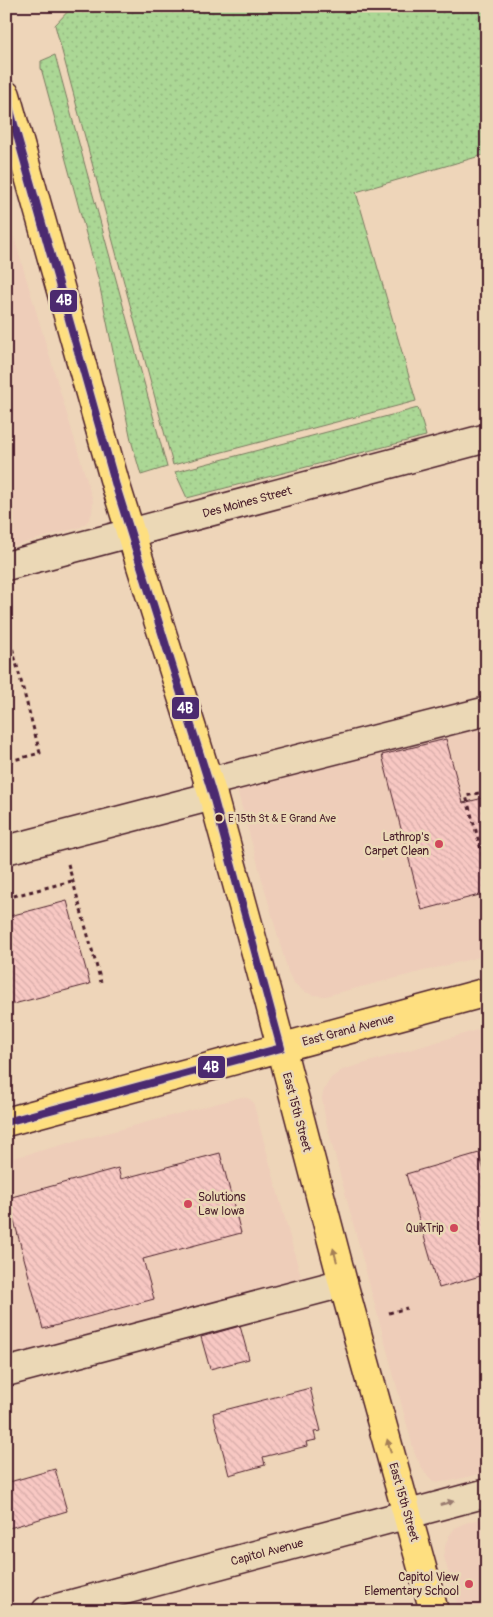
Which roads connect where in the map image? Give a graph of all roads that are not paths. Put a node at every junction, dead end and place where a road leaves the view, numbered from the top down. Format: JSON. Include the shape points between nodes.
{"nodes":[{"id":1,"x":6,"y":95,"type":"edge"},
{"id":2,"x":487,"y":438,"type":"edge"},
{"id":3,"x":131,"y":534,"type":"junction"},
{"id":4,"x":6,"y":566,"type":"edge"},
{"id":5,"x":487,"y":711,"type":"edge"},
{"id":6,"x":210,"y":789,"type":"junction"},
{"id":7,"x":6,"y":850,"type":"edge"},
{"id":8,"x":487,"y":992,"type":"edge"},
{"id":9,"x":281,"y":1048,"type":"junction"},
{"id":10,"x":6,"y":1122,"type":"edge"},
{"id":11,"x":343,"y":1283,"type":"junction"},
{"id":12,"x":6,"y":1372,"type":"edge"},
{"id":13,"x":487,"y":1493,"type":"edge"},
{"id":14,"x":408,"y":1514,"type":"junction"},
{"id":15,"x":46,"y":1611,"type":"edge"},
{"id":16,"x":434,"y":1611,"type":"edge"}],
"edges":[{"from":1,"to":3,"type":"main road","name":"East 15th Street"},
{"from":2,"to":3,"type":"street","name":"Des Moines Street"},
{"from":3,"to":4,"type":"street","name":"Des Moines Street"},
{"from":3,"to":6,"type":"main road","name":"East 15th Street"},
{"from":5,"to":6,"type":"street"},
{"from":6,"to":7,"type":"street"},
{"from":6,"to":9,"type":"main road","name":"East 15th Street"},
{"from":8,"to":9,"type":"main road","name":"East Grand Avenue"},
{"from":9,"to":10,"type":"main road","name":"East Grand Avenue"},
{"from":11,"to":9,"type":"main road","name":"East 15th Street","one_way":true},
{"from":11,"to":12,"type":"street"},
{"from":14,"to":11,"type":"main road","name":"East 15th Street","one_way":true},
{"from":14,"to":13,"type":"street","name":"Capitol Avenue","one_way":true},
{"from":14,"to":15,"type":"street","name":"Capitol Avenue"},
{"from":14,"to":16,"type":"main road","name":"East 15th Street"}]}
